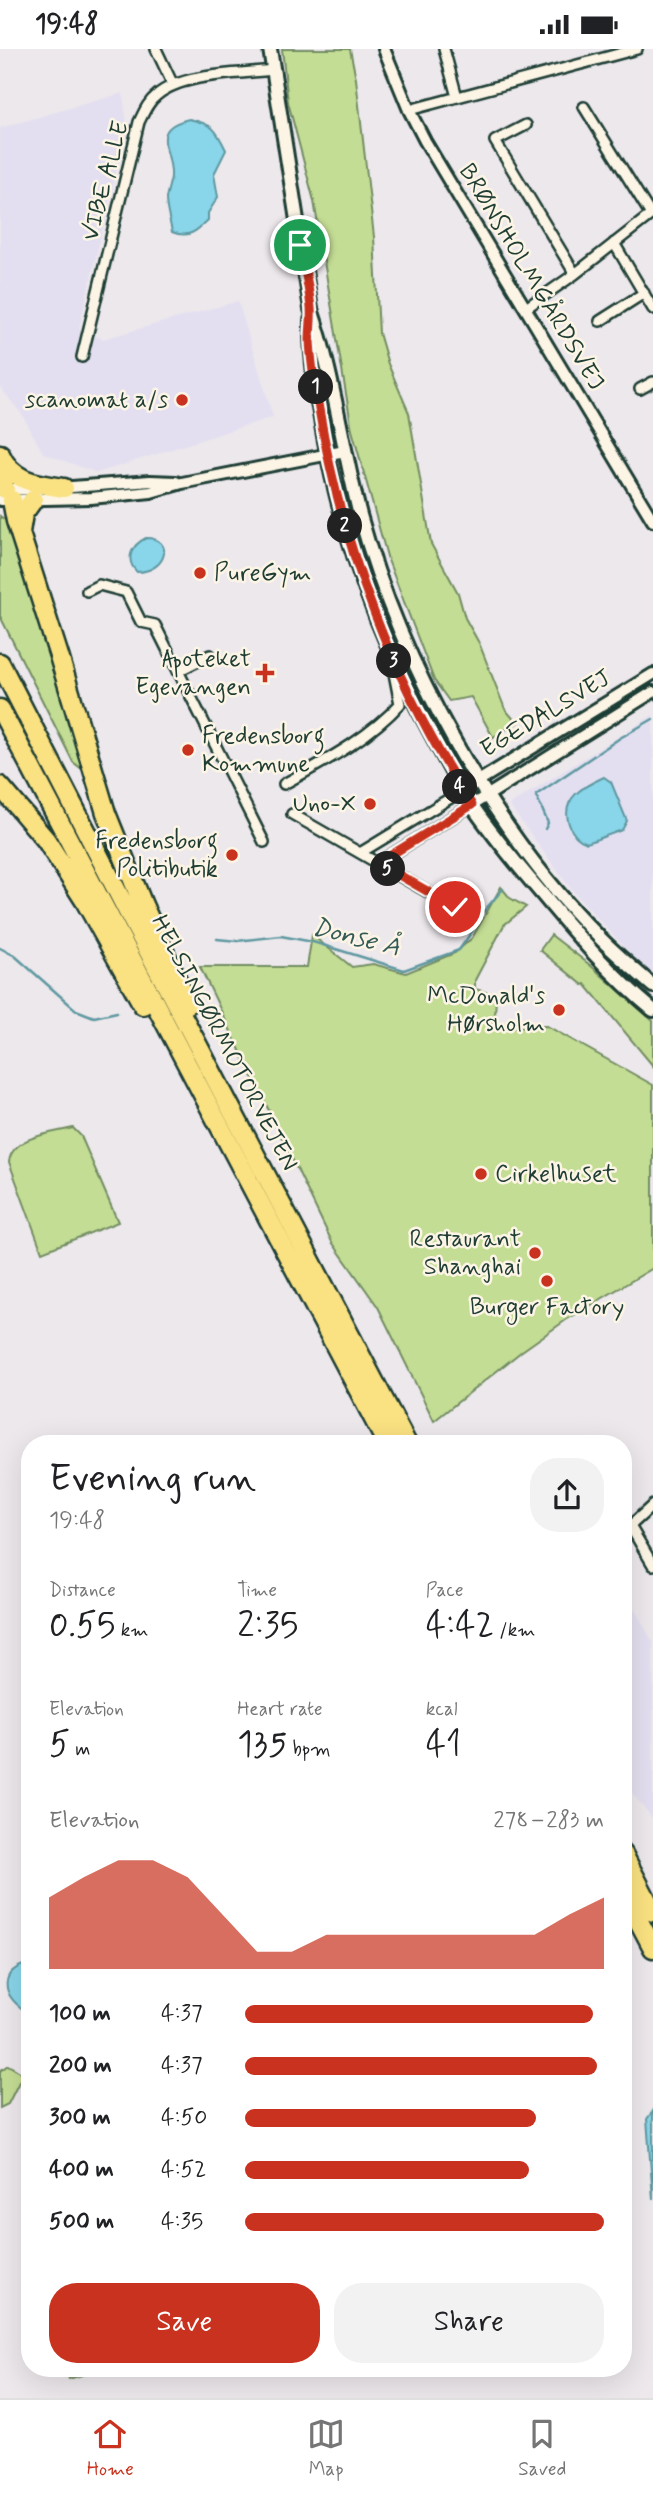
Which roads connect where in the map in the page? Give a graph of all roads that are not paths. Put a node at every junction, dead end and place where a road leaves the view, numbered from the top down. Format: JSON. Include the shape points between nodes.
{"nodes":[{"id":1,"x":156,"y":49,"type":"edge"},
{"id":2,"x":271,"y":49,"type":"edge"},
{"id":3,"x":384,"y":49,"type":"edge"},
{"id":4,"x":637,"y":49,"type":"edge"},
{"id":5,"x":446,"y":50,"type":"edge"},
{"id":6,"x":618,"y":51,"type":"edge"},
{"id":7,"x":273,"y":70,"type":"junction"},
{"id":8,"x":173,"y":85,"type":"junction"},
{"id":9,"x":457,"y":97,"type":"junction"},
{"id":10,"x":584,"y":107,"type":"dead end"},
{"id":11,"x":409,"y":110,"type":"junction"},
{"id":12,"x":526,"y":125,"type":"dead end"},
{"id":13,"x":652,"y":214,"type":"edge"},
{"id":14,"x":614,"y":243,"type":"junction"},
{"id":15,"x":575,"y":274,"type":"junction"},
{"id":16,"x":644,"y":293,"type":"junction"},
{"id":17,"x":526,"y":308,"type":"junction"},
{"id":18,"x":311,"y":309,"type":"junction"},
{"id":19,"x":653,"y":309,"type":"edge"},
{"id":20,"x":600,"y":321,"type":"dead end"},
{"id":21,"x":82,"y":357,"type":"dead end"},
{"id":22,"x":653,"y":382,"type":"edge"},
{"id":23,"x":640,"y":389,"type":"dead end"},
{"id":24,"x":345,"y":451,"type":"junction"},
{"id":25,"x":0,"y":454,"type":"edge"},
{"id":26,"x":327,"y":455,"type":"junction"},
{"id":27,"x":182,"y":482,"type":"junction"},
{"id":28,"x":64,"y":488,"type":"junction"},
{"id":29,"x":3,"y":490,"type":"edge"},
{"id":30,"x":33,"y":500,"type":"junction"},
{"id":31,"x":653,"y":521,"type":"edge"},
{"id":32,"x":20,"y":531,"type":"junction"},
{"id":33,"x":87,"y":591,"type":"dead end"},
{"id":34,"x":210,"y":655,"type":"dead end"},
{"id":35,"x":391,"y":655,"type":"junction"},
{"id":36,"x":0,"y":663,"type":"edge"},
{"id":37,"x":178,"y":671,"type":"junction"},
{"id":38,"x":653,"y":674,"type":"edge"},
{"id":39,"x":653,"y":692,"type":"edge"},
{"id":40,"x":0,"y":709,"type":"edge"},
{"id":41,"x":478,"y":780,"type":"junction"},
{"id":42,"x":284,"y":784,"type":"dead end"},
{"id":43,"x":0,"y":786,"type":"edge"},
{"id":44,"x":462,"y":791,"type":"junction"},
{"id":45,"x":488,"y":795,"type":"junction"},
{"id":46,"x":472,"y":805,"type":"junction"},
{"id":47,"x":292,"y":814,"type":"dead end"},
{"id":48,"x":264,"y":842,"type":"dead end"},
{"id":49,"x":360,"y":853,"type":"junction"},
{"id":50,"x":378,"y":863,"type":"junction"},
{"id":51,"x":466,"y":914,"type":"dead end"},
{"id":52,"x":653,"y":986,"type":"edge"},
{"id":53,"x":653,"y":1010,"type":"edge"},
{"id":54,"x":227,"y":1101,"type":"junction"},
{"id":55,"x":241,"y":1165,"type":"junction"},
{"id":56,"x":382,"y":1435,"type":"edge"},
{"id":57,"x":402,"y":1435,"type":"edge"},
{"id":58,"x":653,"y":1505,"type":"edge"},
{"id":59,"x":632,"y":1524,"type":"edge"},
{"id":60,"x":632,"y":1529,"type":"edge"},
{"id":61,"x":652,"y":1560,"type":"edge"},
{"id":62,"x":632,"y":1871,"type":"edge"},
{"id":63,"x":632,"y":1909,"type":"edge"},
{"id":64,"x":653,"y":1912,"type":"edge"},
{"id":65,"x":653,"y":1948,"type":"edge"}],
"edges":[{"from":1,"to":8,"type":"street"},
{"from":2,"to":7,"type":"main road"},
{"from":3,"to":11,"type":"street","name":"BRØNSHOLMGÅRDSVEJ"},
{"from":4,"to":6,"type":"street"},
{"from":5,"to":9,"type":"street"},
{"from":6,"to":9,"type":"street"},
{"from":7,"to":8,"type":"street","name":"VIBE ALLE"},
{"from":7,"to":18,"type":"main road"},
{"from":8,"to":21,"type":"street","name":"VIBE ALLE","via":[[158,93],[139,122]]},
{"from":9,"to":11,"type":"street"},
{"from":10,"to":13,"type":"street"},
{"from":11,"to":17,"type":"street","name":"BRØNSHOLMGÅRDSVEJ"},
{"from":12,"to":15,"type":"street","via":[[495,141]]},
{"from":13,"to":14,"type":"street"},
{"from":14,"to":15,"type":"street"},
{"from":14,"to":16,"type":"street"},
{"from":15,"to":17,"type":"street"},
{"from":16,"to":19,"type":"street"},
{"from":16,"to":20,"type":"street"},
{"from":17,"to":31,"type":"street","name":"BRØNSHOLMGÅRDSVEJ"},
{"from":18,"to":24,"type":"main road"},
{"from":18,"to":26,"type":"main road","via":[[310,340]]},
{"from":22,"to":23,"type":"street"},
{"from":24,"to":26,"type":"street"},
{"from":24,"to":41,"type":"main road","via":[[394,620]]},
{"from":25,"to":28,"type":"highway","via":[[18,477]]},
{"from":26,"to":27,"type":"street"},
{"from":26,"to":35,"type":"main road","via":[[352,551]]},
{"from":27,"to":28,"type":"street"},
{"from":27,"to":30,"type":"street","via":[[152,492]]},
{"from":28,"to":29,"type":"street"},
{"from":29,"to":30,"type":"street"},
{"from":29,"to":32,"type":"highway"},
{"from":30,"to":32,"type":"highway","via":[[23,514]]},
{"from":32,"to":54,"type":"highway","via":[[106,813]]},
{"from":33,"to":37,"type":"street","via":[[99,585],[127,592],[141,622],[155,625]]},
{"from":34,"to":37,"type":"street"},
{"from":35,"to":42,"type":"street","via":[[400,704],[359,740]]},
{"from":35,"to":44,"type":"main road"},
{"from":36,"to":54,"type":"highway","name":"HELSINGØRMOTORVEJEN"},
{"from":37,"to":48,"type":"street"},
{"from":38,"to":41,"type":"street","name":"EGEDALSVEJ"},
{"from":39,"to":45,"type":"street","name":"EGEDALSVEJ"},
{"from":40,"to":55,"type":"highway","name":"HELSINGØRMOTORVEJEN"},
{"from":41,"to":44,"type":"street","name":"EGEDALSVEJ"},
{"from":41,"to":45,"type":"main road"},
{"from":43,"to":55,"type":"highway","via":[[46,840],[200,1110]]},
{"from":44,"to":46,"type":"main road"},
{"from":44,"to":49,"type":"street"},
{"from":45,"to":46,"type":"street","name":"EGEDALSVEJ"},
{"from":45,"to":52,"type":"main road","via":[[545,876],[601,939]]},
{"from":46,"to":50,"type":"street"},
{"from":46,"to":53,"type":"main road","via":[[572,930]]},
{"from":47,"to":49,"type":"street"},
{"from":49,"to":50,"type":"street"},
{"from":50,"to":51,"type":"street"},
{"from":54,"to":57,"type":"highway","name":"HELSINGØRMOTORVEJEN"},
{"from":55,"to":56,"type":"highway","name":"HELSINGØRMOTORVEJEN"},
{"from":58,"to":59,"type":"street"},
{"from":60,"to":61,"type":"street"},
{"from":62,"to":64,"type":"highway"},
{"from":63,"to":65,"type":"highway"}]}
